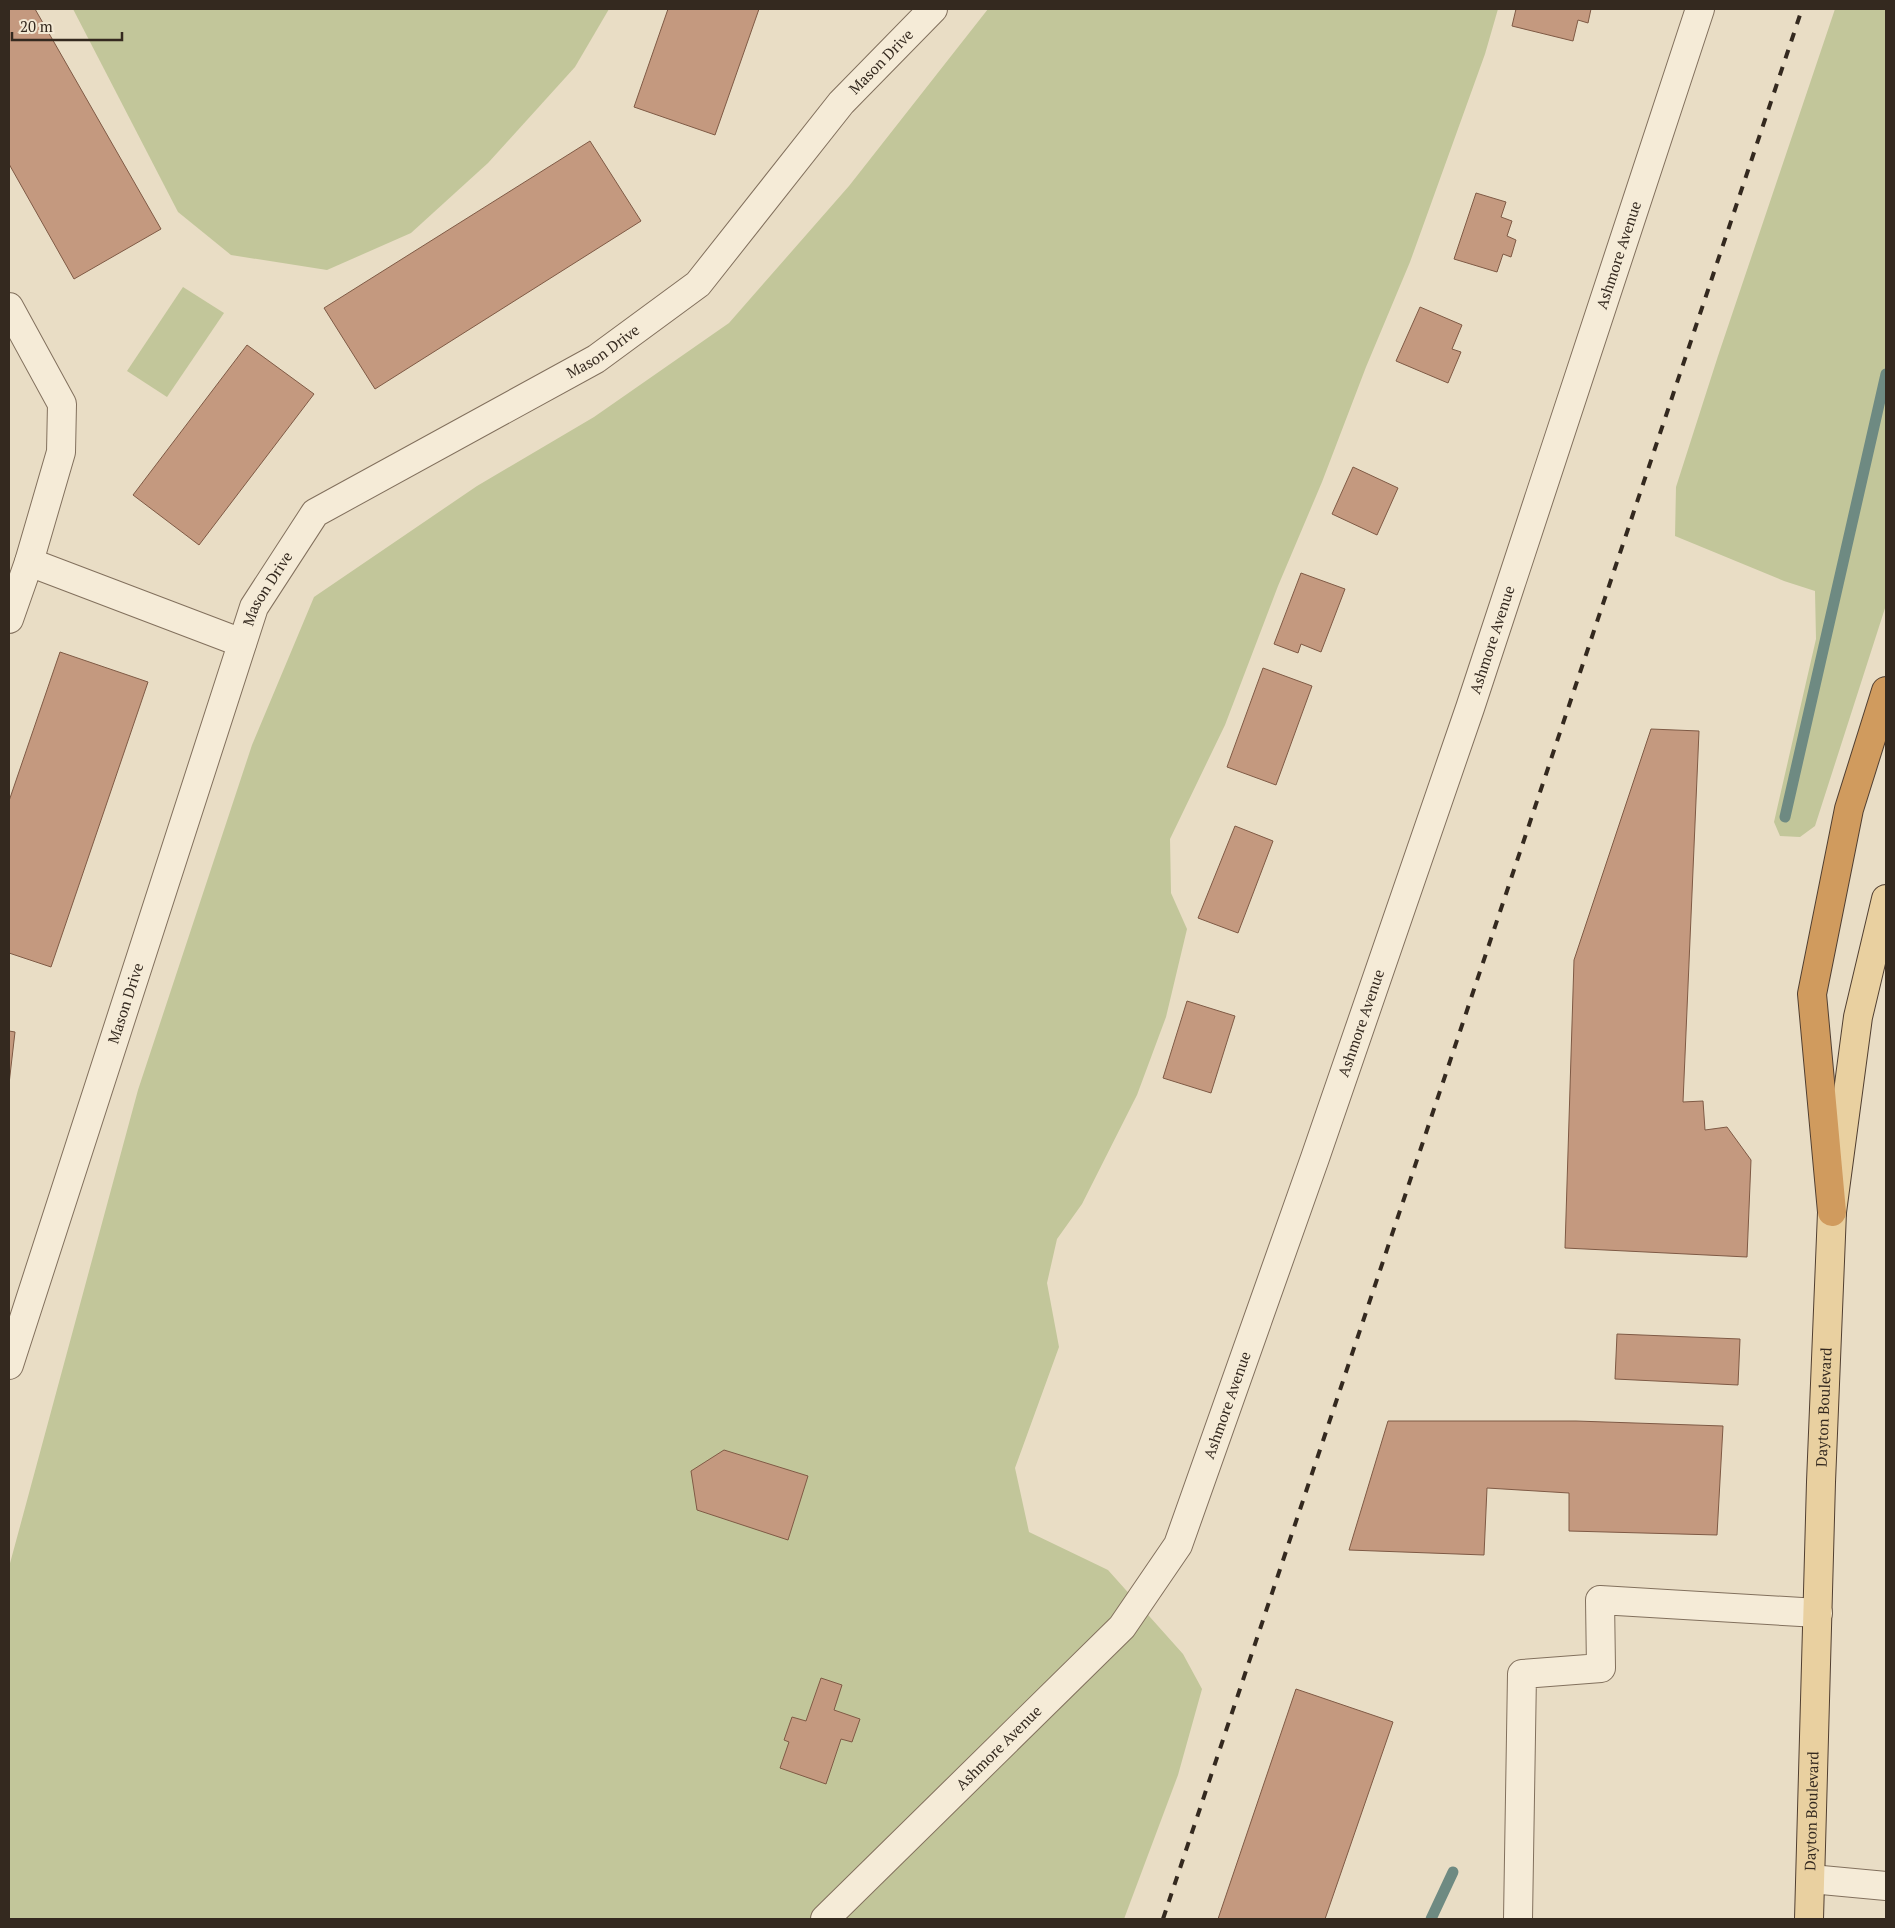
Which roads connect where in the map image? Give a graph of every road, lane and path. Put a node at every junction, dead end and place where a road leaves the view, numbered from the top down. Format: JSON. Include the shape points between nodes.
{"nodes":[{"id":1,"x":933,"y":9,"type":"edge"},
{"id":2,"x":1700,"y":9,"type":"edge"},
{"id":3,"x":9,"y":307,"type":"edge"},
{"id":4,"x":29,"y":562,"type":"junction"},
{"id":5,"x":9,"y":619,"type":"edge"},
{"id":6,"x":242,"y":643,"type":"junction"},
{"id":7,"x":1886,"y":691,"type":"edge"},
{"id":8,"x":1886,"y":899,"type":"edge"},
{"id":9,"x":1881,"y":941,"type":"edge"},
{"id":10,"x":1832,"y":1212,"type":"junction"},
{"id":11,"x":9,"y":1365,"type":"edge"},
{"id":12,"x":1818,"y":1613,"type":"junction"},
{"id":13,"x":1811,"y":1880,"type":"junction"},
{"id":14,"x":1886,"y":1886,"type":"edge"},
{"id":15,"x":824,"y":1919,"type":"edge"},
{"id":16,"x":1518,"y":1919,"type":"edge"},
{"id":17,"x":1809,"y":1919,"type":"edge"}],
"edges":[{"from":1,"to":6,"type":"street","name":"Mason Drive","via":[[841,103],[698,284],[596,359],[315,513],[254,607]]},
{"from":2,"to":15,"type":"street","name":"Ashmore Avenue","via":[[1467,718],[1178,1545],[1122,1627]]},
{"from":3,"to":4,"type":"street","via":[[62,404],[62,452]]},
{"from":4,"to":5,"type":"street"},
{"from":4,"to":6,"type":"street","name":"Mason Drive"},
{"from":6,"to":11,"type":"street","name":"Mason Drive"},
{"from":7,"to":10,"type":"highway","via":[[1849,809],[1812,994]]},
{"from":8,"to":9,"type":"main road","name":"Dayton Boulevard"},
{"from":9,"to":10,"type":"main road","name":"Dayton Boulevard","via":[[1858,1017]]},
{"from":10,"to":12,"type":"main road","name":"Dayton Boulevard"},
{"from":12,"to":13,"type":"main road","name":"Dayton Boulevard"},
{"from":12,"to":16,"type":"street","via":[[1600,1600],[1601,1668],[1522,1674]]},
{"from":13,"to":14,"type":"street"},
{"from":13,"to":17,"type":"main road","name":"Dayton Boulevard"}]}
